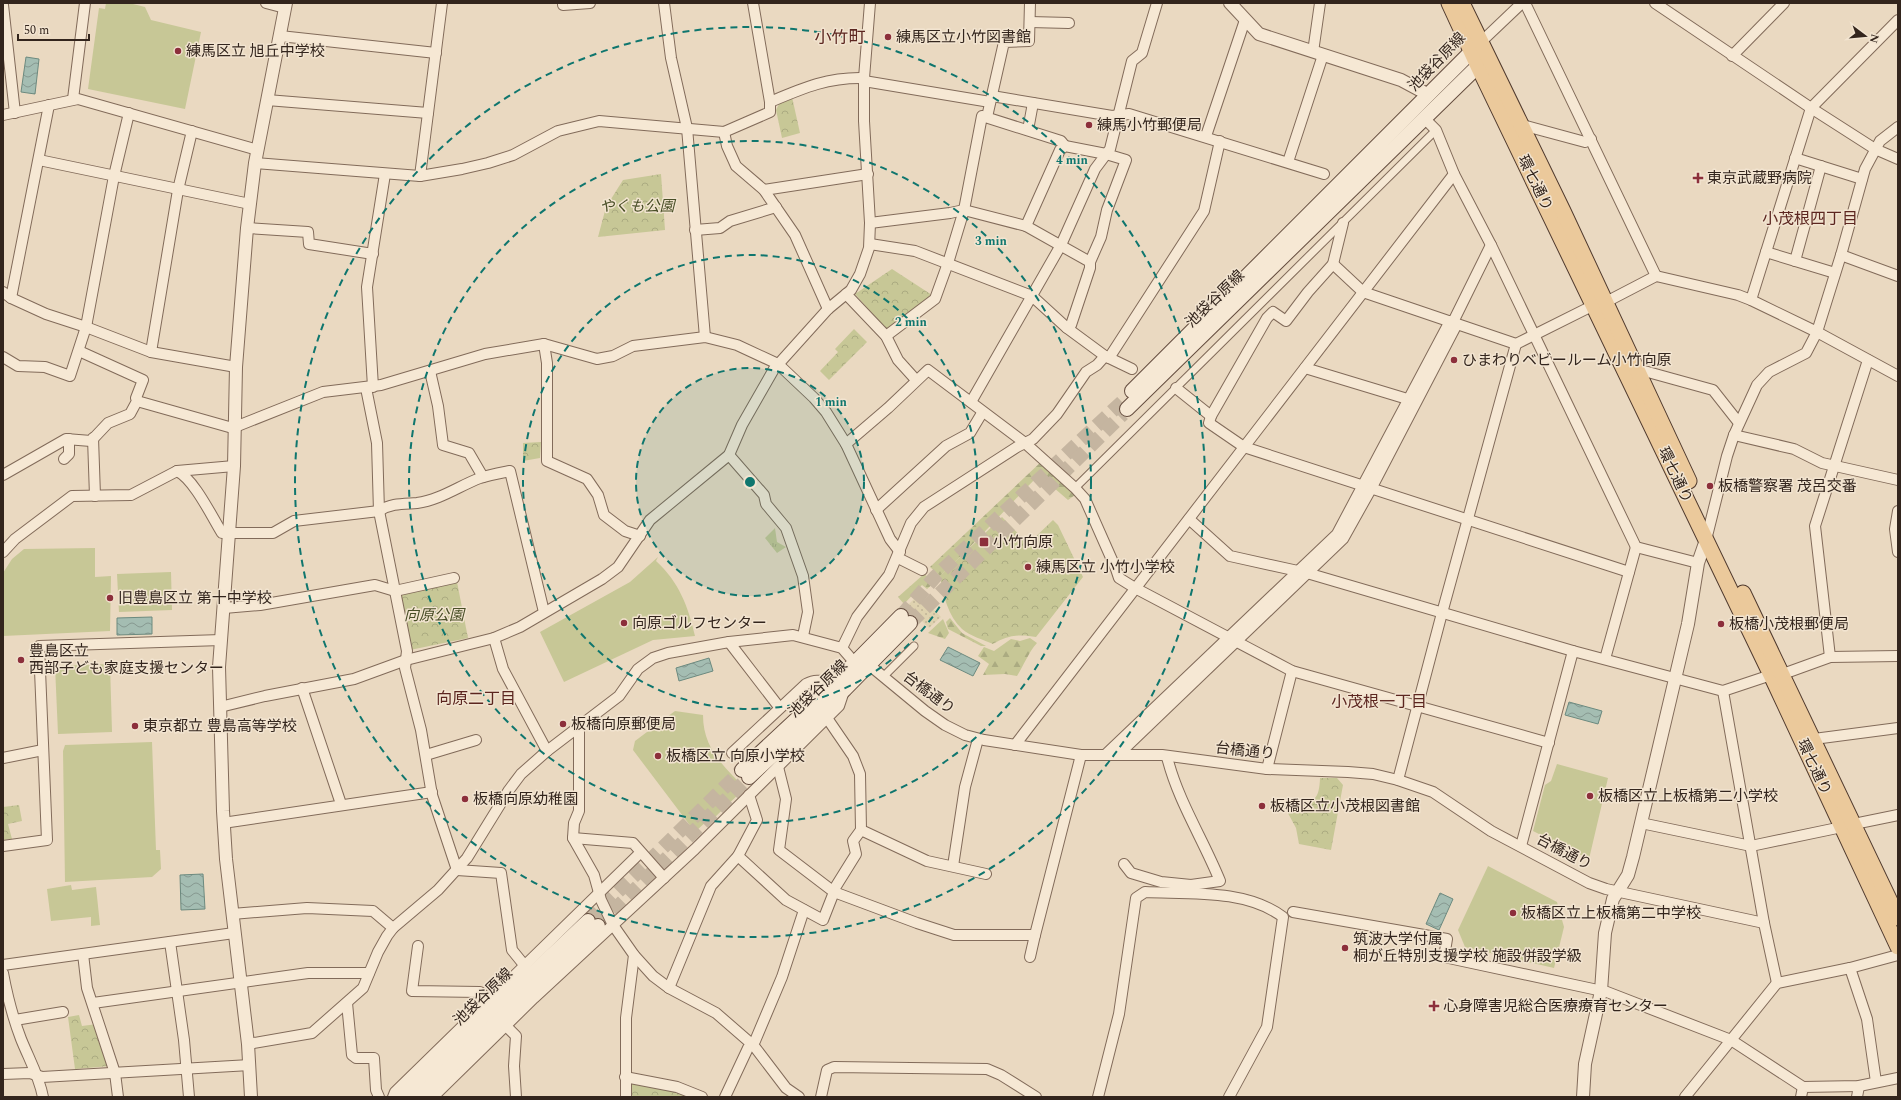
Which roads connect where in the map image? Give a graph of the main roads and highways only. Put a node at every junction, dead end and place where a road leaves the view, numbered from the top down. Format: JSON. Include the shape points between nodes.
{"nodes":[{"id":1,"x":1449,"y":3,"type":"edge"},
{"id":2,"x":1462,"y":3,"type":"edge"},
{"id":3,"x":1476,"y":47,"type":"junction"},
{"id":4,"x":1478,"y":66,"type":"junction"},
{"id":5,"x":1449,"y":94,"type":"junction"},
{"id":6,"x":1429,"y":95,"type":"junction"},
{"id":7,"x":1600,"y":303,"type":"junction"},
{"id":8,"x":1708,"y":534,"type":"junction"},
{"id":9,"x":905,"y":620,"type":"tunnel mouth"},
{"id":10,"x":1777,"y":674,"type":"junction"},
{"id":11,"x":746,"y":773,"type":"tunnel mouth"},
{"id":12,"x":1848,"y":826,"type":"junction"},
{"id":13,"x":1898,"y":918,"type":"edge"},
{"id":14,"x":1898,"y":947,"type":"edge"},
{"id":15,"x":402,"y":1097,"type":"edge"},
{"id":16,"x":419,"y":1097,"type":"edge"}],
"edges":[{"from":1,"to":3,"type":"main road","name":"環七通り"},
{"from":2,"to":3,"type":"main road","name":"環七通り"},
{"from":3,"to":4,"type":"main road","name":"環七通り"},
{"from":3,"to":6,"type":"main road","name":"池袋谷原線"},
{"from":3,"to":7,"type":"main road","name":"環七通り","via":[[1522,125]]},
{"from":4,"to":5,"type":"main road","name":"池袋谷原線"},
{"from":4,"to":7,"type":"main road","name":"環七通り"},
{"from":5,"to":6,"type":"main road","via":[[1434,98]]},
{"from":5,"to":6,"type":"main road","name":"池袋谷原線","via":[[1124,406],[1216,306]]},
{"from":7,"to":8,"type":"main road","name":"環七通り"},
{"from":7,"to":8,"type":"main road","name":"環七通り","via":[[1637,369]]},
{"from":8,"to":10,"type":"main road","name":"環七通り"},
{"from":9,"to":11,"type":"main road","name":"池袋谷原線"},
{"from":10,"to":12,"type":"main road","name":"環七通り"},
{"from":10,"to":12,"type":"main road","name":"環七通り","via":[[1814,739]]},
{"from":12,"to":13,"type":"main road","name":"環七通り"},
{"from":12,"to":14,"type":"main road","name":"環七通り"},
{"from":15,"to":16,"type":"main road","name":"池袋谷原線","via":[[593,923]]}]}
